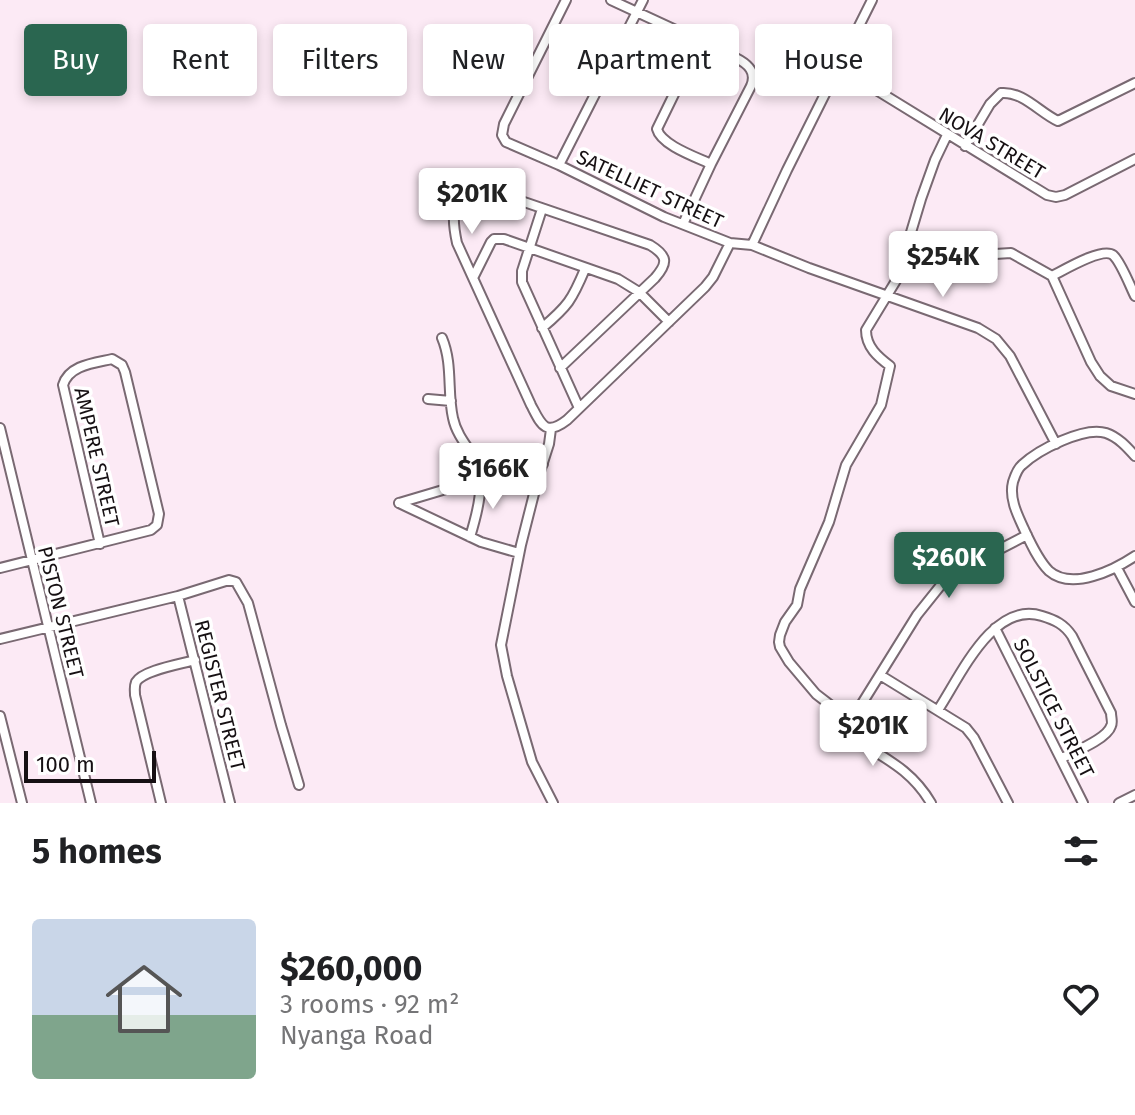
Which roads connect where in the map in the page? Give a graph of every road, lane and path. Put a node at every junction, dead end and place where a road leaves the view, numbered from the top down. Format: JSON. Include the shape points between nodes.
{"nodes":[{"id":1,"x":566,"y":0,"type":"edge"},
{"id":2,"x":611,"y":0,"type":"edge"},
{"id":3,"x":643,"y":0,"type":"edge"},
{"id":4,"x":872,"y":0,"type":"edge"},
{"id":5,"x":637,"y":13,"type":"junction"},
{"id":6,"x":662,"y":24,"type":"edge"},
{"id":7,"x":860,"y":24,"type":"edge"},
{"id":8,"x":739,"y":60,"type":"edge"},
{"id":9,"x":1135,"y":83,"type":"edge"},
{"id":10,"x":673,"y":96,"type":"edge"},
{"id":11,"x":824,"y":96,"type":"edge"},
{"id":12,"x":885,"y":96,"type":"edge"},
{"id":13,"x":947,"y":135,"type":"junction"},
{"id":14,"x":965,"y":146,"type":"junction"},
{"id":15,"x":1135,"y":159,"type":"edge"},
{"id":16,"x":711,"y":164,"type":"junction"},
{"id":17,"x":559,"y":165,"type":"junction"},
{"id":18,"x":542,"y":209,"type":"junction"},
{"id":19,"x":683,"y":224,"type":"junction"},
{"id":20,"x":730,"y":243,"type":"junction"},
{"id":21,"x":907,"y":244,"type":"junction"},
{"id":22,"x":752,"y":245,"type":"junction"},
{"id":23,"x":530,"y":248,"type":"junction"},
{"id":24,"x":995,"y":254,"type":"dead end"},
{"id":25,"x":941,"y":256,"type":"dead end"},
{"id":26,"x":585,"y":269,"type":"junction"},
{"id":27,"x":474,"y":276,"type":"junction"},
{"id":28,"x":1052,"y":276,"type":"junction"},
{"id":29,"x":639,"y":292,"type":"junction"},
{"id":30,"x":885,"y":296,"type":"junction"},
{"id":31,"x":1135,"y":296,"type":"edge"},
{"id":32,"x":669,"y":322,"type":"junction"},
{"id":33,"x":542,"y":328,"type":"junction"},
{"id":34,"x":442,"y":338,"type":"dead end"},
{"id":35,"x":560,"y":368,"type":"junction"},
{"id":36,"x":1135,"y":394,"type":"edge"},
{"id":37,"x":428,"y":399,"type":"dead end"},
{"id":38,"x":451,"y":401,"type":"junction"},
{"id":39,"x":579,"y":408,"type":"junction"},
{"id":40,"x":0,"y":428,"type":"edge"},
{"id":41,"x":551,"y":429,"type":"junction"},
{"id":42,"x":1056,"y":444,"type":"junction"},
{"id":43,"x":1135,"y":456,"type":"edge"},
{"id":44,"x":543,"y":464,"type":"junction"},
{"id":45,"x":480,"y":480,"type":"junction"},
{"id":46,"x":1027,"y":535,"type":"junction"},
{"id":47,"x":470,"y":537,"type":"junction"},
{"id":48,"x":100,"y":544,"type":"junction"},
{"id":49,"x":519,"y":553,"type":"junction"},
{"id":50,"x":1135,"y":556,"type":"edge"},
{"id":51,"x":32,"y":561,"type":"junction"},
{"id":52,"x":0,"y":568,"type":"edge"},
{"id":53,"x":1117,"y":568,"type":"junction"},
{"id":54,"x":178,"y":596,"type":"junction"},
{"id":55,"x":1135,"y":602,"type":"edge"},
{"id":56,"x":49,"y":627,"type":"junction"},
{"id":57,"x":995,"y":628,"type":"junction"},
{"id":58,"x":0,"y":639,"type":"edge"},
{"id":59,"x":195,"y":660,"type":"junction"},
{"id":60,"x":880,"y":675,"type":"junction"},
{"id":61,"x":938,"y":710,"type":"junction"},
{"id":62,"x":0,"y":716,"type":"edge"},
{"id":63,"x":851,"y":721,"type":"junction"},
{"id":64,"x":1062,"y":758,"type":"junction"},
{"id":65,"x":299,"y":785,"type":"dead end"},
{"id":66,"x":1135,"y":795,"type":"edge"},
{"id":67,"x":22,"y":803,"type":"edge"},
{"id":68,"x":91,"y":803,"type":"edge"},
{"id":69,"x":161,"y":803,"type":"edge"},
{"id":70,"x":230,"y":803,"type":"edge"},
{"id":71,"x":553,"y":803,"type":"edge"},
{"id":72,"x":931,"y":803,"type":"edge"},
{"id":73,"x":1008,"y":803,"type":"edge"},
{"id":74,"x":1083,"y":803,"type":"edge"},
{"id":75,"x":1119,"y":803,"type":"edge"}],
"edges":[{"from":1,"to":17,"type":"street","name":"SATELLIET STREET","via":[[502,129],[510,145]]},
{"from":2,"to":5,"type":"street"},
{"from":3,"to":5,"type":"street"},
{"from":4,"to":7,"type":"street"},
{"from":5,"to":6,"type":"street"},
{"from":5,"to":17,"type":"street"},
{"from":8,"to":16,"type":"street","via":[[753,72],[754,81]]},
{"from":9,"to":14,"type":"street","via":[[1058,121],[1013,94],[1001,93]]},
{"from":10,"to":16,"type":"street","via":[[658,136]]},
{"from":11,"to":22,"type":"street"},
{"from":12,"to":13,"type":"street","name":"NOVA STREET"},
{"from":13,"to":14,"type":"street","name":"NOVA STREET"},
{"from":13,"to":21,"type":"street"},
{"from":14,"to":15,"type":"street","name":"NOVA STREET","via":[[1056,197]]},
{"from":16,"to":19,"type":"street"},
{"from":17,"to":19,"type":"street","name":"SATELLIET STREET"},
{"from":18,"to":23,"type":"street"},
{"from":18,"to":27,"type":"street","via":[[478,187],[461,193],[454,229]]},
{"from":18,"to":29,"type":"street","via":[[661,252],[664,266]]},
{"from":19,"to":20,"type":"street","name":"SATELLIET STREET"},
{"from":20,"to":22,"type":"street","name":"SATELLIET STREET"},
{"from":20,"to":32,"type":"street","via":[[713,277]]},
{"from":21,"to":25,"type":"street"},
{"from":21,"to":30,"type":"street","via":[[897,279]]},
{"from":22,"to":30,"type":"street","name":"SATELLIET STREET"},
{"from":23,"to":26,"type":"street"},
{"from":23,"to":27,"type":"street","via":[[494,239]]},
{"from":23,"to":33,"type":"street","via":[[522,282]]},
{"from":24,"to":28,"type":"street","via":[[1011,253]]},
{"from":26,"to":29,"type":"street"},
{"from":26,"to":33,"type":"street","via":[[572,299]]},
{"from":27,"to":41,"type":"street","via":[[531,405]]},
{"from":28,"to":31,"type":"street","via":[[1109,253]]},
{"from":28,"to":36,"type":"street","via":[[1100,376]]},
{"from":29,"to":32,"type":"street"},
{"from":29,"to":35,"type":"street"},
{"from":30,"to":42,"type":"street","name":"SATELLIET STREET","via":[[996,339]]},
{"from":30,"to":63,"type":"street","via":[[865,334],[890,366],[881,405],[846,465],[829,522],[779,642],[816,694]]},
{"from":32,"to":39,"type":"street"},
{"from":33,"to":35,"type":"street"},
{"from":34,"to":38,"type":"street"},
{"from":35,"to":39,"type":"street"},
{"from":37,"to":38,"type":"street"},
{"from":38,"to":45,"type":"street","via":[[456,428],[476,460]]},
{"from":39,"to":41,"type":"street"},
{"from":40,"to":51,"type":"street","name":"PISTON STREET"},
{"from":41,"to":44,"type":"street"},
{"from":42,"to":43,"type":"street","via":[[1088,432],[1106,433]]},
{"from":42,"to":46,"type":"street","via":[[1021,466],[1013,483],[1012,499]]},
{"from":44,"to":45,"type":"street"},
{"from":44,"to":49,"type":"street"},
{"from":45,"to":47,"type":"street"},
{"from":45,"to":47,"type":"street","via":[[399,503]]},
{"from":46,"to":53,"type":"street","via":[[1046,568],[1061,577]]},
{"from":46,"to":60,"type":"street","via":[[941,585]]},
{"from":47,"to":49,"type":"street"},
{"from":48,"to":48,"type":"street","name":"AMPERE STREET","via":[[151,530],[160,517],[125,372],[112,359],[72,370],[63,385]]},
{"from":48,"to":51,"type":"street","name":"AMPERE STREET"},
{"from":49,"to":71,"type":"street","via":[[502,660],[532,762]]},
{"from":50,"to":53,"type":"street"},
{"from":51,"to":52,"type":"street","name":"AMPERE STREET"},
{"from":51,"to":56,"type":"street","name":"PISTON STREET"},
{"from":53,"to":55,"type":"street"},
{"from":54,"to":56,"type":"street"},
{"from":54,"to":59,"type":"street","name":"REGISTER STREET"},
{"from":54,"to":65,"type":"street","via":[[229,580],[239,585]]},
{"from":56,"to":58,"type":"street"},
{"from":56,"to":68,"type":"street","name":"PISTON STREET"},
{"from":57,"to":61,"type":"street"},
{"from":57,"to":64,"type":"street","name":"SOLSTICE STREET"},
{"from":57,"to":64,"type":"street","via":[[1028,612],[1058,622],[1072,636],[1112,721],[1104,735]]},
{"from":59,"to":69,"type":"street","via":[[144,674],[135,686]]},
{"from":59,"to":70,"type":"street","name":"REGISTER STREET"},
{"from":60,"to":61,"type":"street"},
{"from":60,"to":63,"type":"street"},
{"from":61,"to":73,"type":"street","via":[[970,733]]},
{"from":62,"to":67,"type":"street"},
{"from":63,"to":72,"type":"street","via":[[852,737],[905,770]]},
{"from":64,"to":74,"type":"street","name":"SOLSTICE STREET"},
{"from":66,"to":75,"type":"street"}]}
